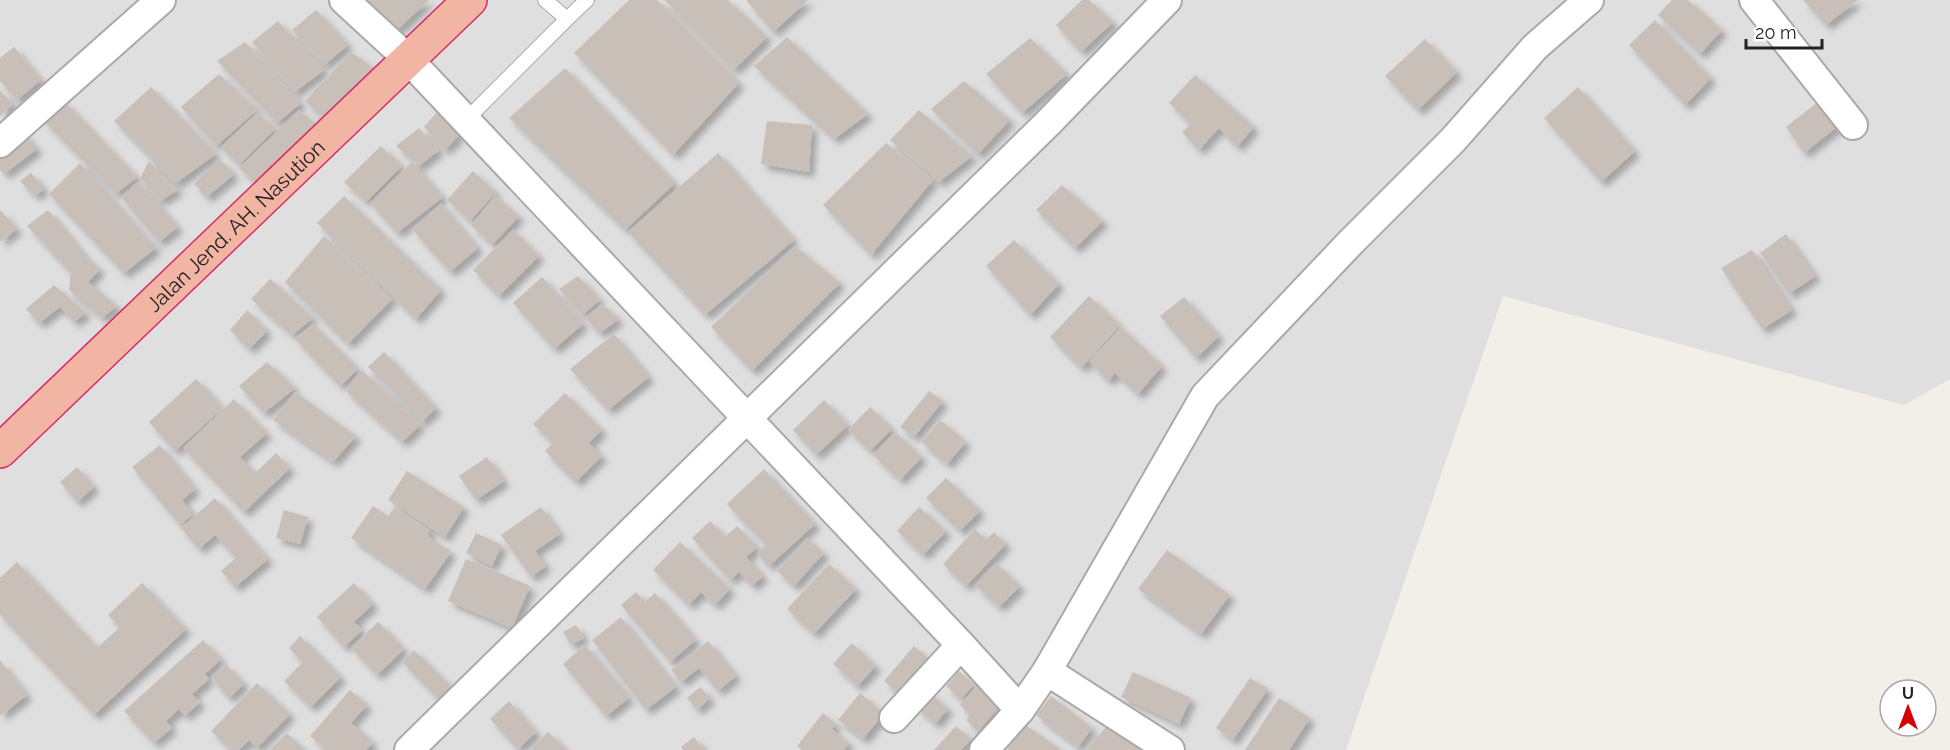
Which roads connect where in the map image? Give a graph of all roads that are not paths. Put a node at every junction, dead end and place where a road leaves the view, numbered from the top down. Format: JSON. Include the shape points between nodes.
{"nodes":[{"id":1,"x":161,"y":0,"type":"edge"},
{"id":2,"x":344,"y":0,"type":"edge"},
{"id":3,"x":470,"y":0,"type":"edge"},
{"id":4,"x":545,"y":0,"type":"edge"},
{"id":5,"x":587,"y":0,"type":"edge"},
{"id":6,"x":1167,"y":0,"type":"edge"},
{"id":7,"x":1589,"y":0,"type":"edge"},
{"id":8,"x":1754,"y":0,"type":"edge"},
{"id":9,"x":567,"y":19,"type":"junction"},
{"id":10,"x":407,"y":58,"type":"junction"},
{"id":11,"x":466,"y":120,"type":"junction"},
{"id":12,"x":1853,"y":125,"type":"dead end"},
{"id":13,"x":0,"y":143,"type":"edge"},
{"id":14,"x":746,"y":417,"type":"junction"},
{"id":15,"x":0,"y":451,"type":"edge"},
{"id":16,"x":961,"y":645,"type":"junction"},
{"id":17,"x":1047,"y":671,"type":"junction"},
{"id":18,"x":1020,"y":710,"type":"junction"},
{"id":19,"x":894,"y":718,"type":"dead end"},
{"id":20,"x":409,"y":750,"type":"edge"},
{"id":21,"x":984,"y":750,"type":"edge"},
{"id":22,"x":1170,"y":750,"type":"edge"}],
"edges":[{"from":1,"to":13,"type":"street"},
{"from":2,"to":10,"type":"street"},
{"from":3,"to":10,"type":"highway","name":"Jalan Jend. AH. Nasution"},
{"from":4,"to":9,"type":"lane"},
{"from":5,"to":9,"type":"lane"},
{"from":6,"to":14,"type":"street","via":[[1048,123]]},
{"from":7,"to":17,"type":"street","via":[[1535,47],[1453,140],[1205,396]]},
{"from":8,"to":12,"type":"street"},
{"from":9,"to":11,"type":"lane"},
{"from":10,"to":11,"type":"street"},
{"from":10,"to":15,"type":"highway","name":"Jalan Jend. AH. Nasution"},
{"from":11,"to":14,"type":"street"},
{"from":14,"to":16,"type":"street"},
{"from":14,"to":20,"type":"street"},
{"from":16,"to":18,"type":"street"},
{"from":16,"to":19,"type":"street"},
{"from":17,"to":18,"type":"street"},
{"from":17,"to":22,"type":"street"},
{"from":18,"to":21,"type":"street"}]}
